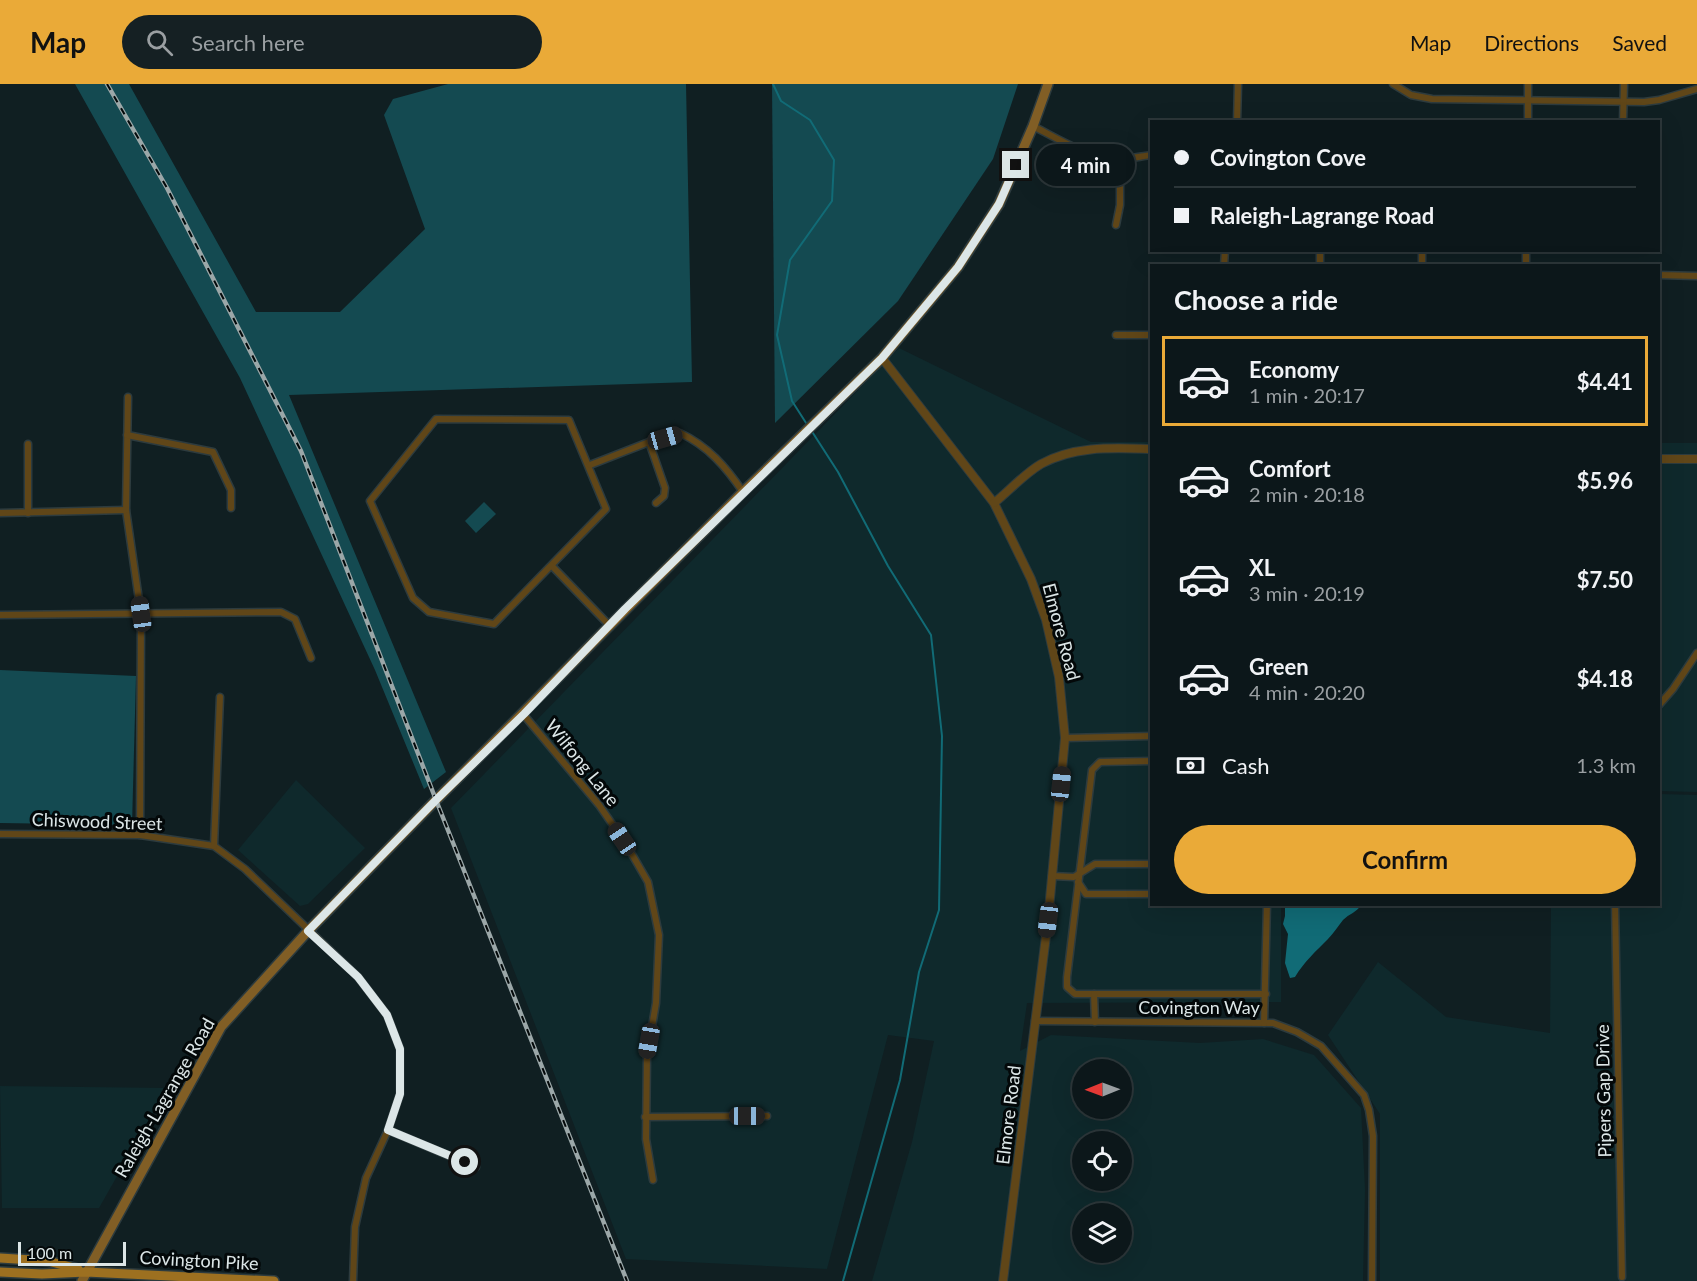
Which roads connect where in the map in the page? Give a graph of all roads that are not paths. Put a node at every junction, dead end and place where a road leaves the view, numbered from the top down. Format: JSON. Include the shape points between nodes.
{"nodes":[{"id":1,"x":1048,"y":84,"type":"edge"},
{"id":2,"x":1238,"y":84,"type":"edge"},
{"id":3,"x":1393,"y":84,"type":"edge"},
{"id":4,"x":1528,"y":84,"type":"edge"},
{"id":5,"x":1624,"y":84,"type":"edge"},
{"id":6,"x":1697,"y":89,"type":"edge"},
{"id":7,"x":1528,"y":100,"type":"junction"},
{"id":8,"x":1623,"y":102,"type":"junction"},
{"id":9,"x":1237,"y":120,"type":"edge"},
{"id":10,"x":1528,"y":120,"type":"edge"},
{"id":11,"x":1623,"y":120,"type":"edge"},
{"id":12,"x":1033,"y":126,"type":"junction"},
{"id":13,"x":1150,"y":155,"type":"edge"},
{"id":14,"x":1120,"y":159,"type":"junction"},
{"id":15,"x":1116,"y":225,"type":"dead end"},
{"id":16,"x":1660,"y":275,"type":"edge"},
{"id":17,"x":1697,"y":276,"type":"edge"},
{"id":18,"x":1116,"y":334,"type":"dead end"},
{"id":19,"x":1150,"y":335,"type":"edge"},
{"id":20,"x":882,"y":358,"type":"junction"},
{"id":21,"x":128,"y":397,"type":"dead end"},
{"id":22,"x":127,"y":435,"type":"junction"},
{"id":23,"x":649,"y":442,"type":"junction"},
{"id":24,"x":28,"y":444,"type":"dead end"},
{"id":25,"x":1150,"y":448,"type":"edge"},
{"id":26,"x":1660,"y":459,"type":"edge"},
{"id":27,"x":1697,"y":459,"type":"edge"},
{"id":28,"x":590,"y":465,"type":"junction"},
{"id":29,"x":743,"y":492,"type":"junction"},
{"id":30,"x":656,"y":503,"type":"dead end"},
{"id":31,"x":994,"y":503,"type":"junction"},
{"id":32,"x":231,"y":508,"type":"dead end"},
{"id":33,"x":126,"y":510,"type":"junction"},
{"id":34,"x":0,"y":513,"type":"edge"},
{"id":35,"x":28,"y":513,"type":"junction"},
{"id":36,"x":552,"y":566,"type":"junction"},
{"id":37,"x":141,"y":614,"type":"junction"},
{"id":38,"x":0,"y":615,"type":"edge"},
{"id":39,"x":609,"y":625,"type":"junction"},
{"id":40,"x":1697,"y":653,"type":"edge"},
{"id":41,"x":311,"y":658,"type":"dead end"},
{"id":42,"x":220,"y":697,"type":"dead end"},
{"id":43,"x":1660,"y":704,"type":"edge"},
{"id":44,"x":524,"y":714,"type":"junction"},
{"id":45,"x":1150,"y":736,"type":"edge"},
{"id":46,"x":1065,"y":738,"type":"junction"},
{"id":47,"x":1150,"y":761,"type":"edge"},
{"id":48,"x":0,"y":834,"type":"edge"},
{"id":49,"x":140,"y":835,"type":"junction"},
{"id":50,"x":214,"y":846,"type":"junction"},
{"id":51,"x":1150,"y":864,"type":"edge"},
{"id":52,"x":1077,"y":875,"type":"junction"},
{"id":53,"x":1052,"y":876,"type":"junction"},
{"id":54,"x":1079,"y":884,"type":"junction"},
{"id":55,"x":1150,"y":894,"type":"edge"},
{"id":56,"x":1267,"y":906,"type":"edge"},
{"id":57,"x":1615,"y":906,"type":"edge"},
{"id":58,"x":308,"y":931,"type":"junction"},
{"id":59,"x":1094,"y":994,"type":"junction"},
{"id":60,"x":1266,"y":994,"type":"junction"},
{"id":61,"x":1035,"y":1022,"type":"junction"},
{"id":62,"x":1095,"y":1022,"type":"junction"},
{"id":63,"x":1264,"y":1023,"type":"junction"},
{"id":64,"x":767,"y":1116,"type":"dead end"},
{"id":65,"x":645,"y":1117,"type":"junction"},
{"id":66,"x":388,"y":1130,"type":"junction"},
{"id":67,"x":476,"y":1167,"type":"dead end"},
{"id":68,"x":653,"y":1180,"type":"dead end"},
{"id":69,"x":0,"y":1258,"type":"edge"},
{"id":70,"x":0,"y":1272,"type":"edge"},
{"id":71,"x":86,"y":1272,"type":"junction"},
{"id":72,"x":1622,"y":1276,"type":"dead end"},
{"id":73,"x":81,"y":1281,"type":"edge"},
{"id":74,"x":274,"y":1281,"type":"edge"},
{"id":75,"x":353,"y":1281,"type":"edge"},
{"id":76,"x":1003,"y":1281,"type":"edge"},
{"id":77,"x":1372,"y":1281,"type":"edge"}],
"edges":[{"from":1,"to":12,"type":"main road","name":"Raleigh-Lagrange Road"},
{"from":2,"to":9,"type":"street"},
{"from":3,"to":7,"type":"street","via":[[1424,99]]},
{"from":4,"to":7,"type":"street"},
{"from":5,"to":8,"type":"street"},
{"from":6,"to":8,"type":"street","via":[[1659,100]]},
{"from":7,"to":8,"type":"street"},
{"from":7,"to":10,"type":"street"},
{"from":8,"to":11,"type":"street"},
{"from":12,"to":14,"type":"street","via":[[1072,146]]},
{"from":12,"to":20,"type":"main road","name":"Raleigh-Lagrange Road","via":[[999,204],[958,267]]},
{"from":13,"to":14,"type":"street"},
{"from":14,"to":15,"type":"street"},
{"from":16,"to":17,"type":"street"},
{"from":18,"to":19,"type":"street"},
{"from":20,"to":29,"type":"main road","name":"Raleigh-Lagrange Road"},
{"from":20,"to":31,"type":"street","name":"Elmore Road"},
{"from":21,"to":22,"type":"street"},
{"from":22,"to":32,"type":"street","via":[[213,452],[231,490]]},
{"from":22,"to":33,"type":"street"},
{"from":23,"to":28,"type":"street"},
{"from":23,"to":29,"type":"street","via":[[680,433],[690,438],[724,466]]},
{"from":23,"to":30,"type":"street","via":[[665,488],[664,496]]},
{"from":24,"to":35,"type":"street"},
{"from":25,"to":31,"type":"street","via":[[1097,447],[1063,456],[1041,465]]},
{"from":26,"to":27,"type":"street"},
{"from":28,"to":36,"type":"street","via":[[606,509]]},
{"from":28,"to":36,"type":"street","via":[[569,420],[436,419],[370,501],[413,598],[429,612],[494,624]]},
{"from":29,"to":39,"type":"main road","name":"Raleigh-Lagrange Road"},
{"from":31,"to":46,"type":"street","name":"Elmore Road","via":[[1046,620],[1059,677]]},
{"from":33,"to":35,"type":"street"},
{"from":33,"to":37,"type":"street"},
{"from":34,"to":35,"type":"street"},
{"from":36,"to":39,"type":"street"},
{"from":37,"to":38,"type":"street"},
{"from":37,"to":41,"type":"street","via":[[281,612],[295,619]]},
{"from":37,"to":49,"type":"street"},
{"from":39,"to":44,"type":"main road","name":"Raleigh-Lagrange Road"},
{"from":40,"to":43,"type":"street"},
{"from":42,"to":50,"type":"street"},
{"from":44,"to":58,"type":"main road","name":"Raleigh-Lagrange Road"},
{"from":44,"to":65,"type":"street","name":"Wilfong Lane","via":[[599,805],[648,882],[659,935]]},
{"from":45,"to":46,"type":"street"},
{"from":46,"to":53,"type":"street","name":"Elmore Road"},
{"from":47,"to":52,"type":"street","via":[[1100,762],[1092,770]]},
{"from":48,"to":49,"type":"street","name":"Chiswood Street"},
{"from":49,"to":50,"type":"street","name":"Chiswood Street"},
{"from":50,"to":58,"type":"street","name":"Chiswood Street","via":[[245,869]]},
{"from":51,"to":52,"type":"street","via":[[1095,864]]},
{"from":52,"to":53,"type":"street"},
{"from":52,"to":54,"type":"street"},
{"from":53,"to":61,"type":"street","name":"Elmore Road"},
{"from":54,"to":55,"type":"street","via":[[1086,894]]},
{"from":54,"to":59,"type":"street","via":[[1067,987],[1075,994]]},
{"from":56,"to":60,"type":"street"},
{"from":57,"to":72,"type":"street","name":"Pipers Gap Drive"},
{"from":58,"to":66,"type":"street","name":"Chiswood Street","via":[[358,977],[387,1015],[400,1049],[400,1094]]},
{"from":58,"to":71,"type":"main road","name":"Raleigh-Lagrange Road","via":[[221,1028]]},
{"from":59,"to":60,"type":"street"},
{"from":59,"to":62,"type":"street"},
{"from":60,"to":63,"type":"street"},
{"from":61,"to":62,"type":"street","name":"Covington Way"},
{"from":61,"to":76,"type":"street","name":"Elmore Road"},
{"from":62,"to":63,"type":"street","name":"Covington Way"},
{"from":63,"to":77,"type":"street","name":"Covington Way","via":[[1297,1032],[1321,1046],[1364,1095],[1373,1136]]},
{"from":64,"to":65,"type":"street"},
{"from":65,"to":68,"type":"street","name":"Wilfong Lane"},
{"from":66,"to":67,"type":"street"},
{"from":66,"to":75,"type":"street","name":"Chiswood Street","via":[[366,1178],[355,1227]]},
{"from":69,"to":71,"type":"main road","name":"Covington Pike","via":[[48,1261]]},
{"from":70,"to":71,"type":"main road","name":"Covington Pike"},
{"from":71,"to":73,"type":"main road","name":"Raleigh-Lagrange Road"},
{"from":71,"to":74,"type":"main road","name":"Covington Pike"}]}
